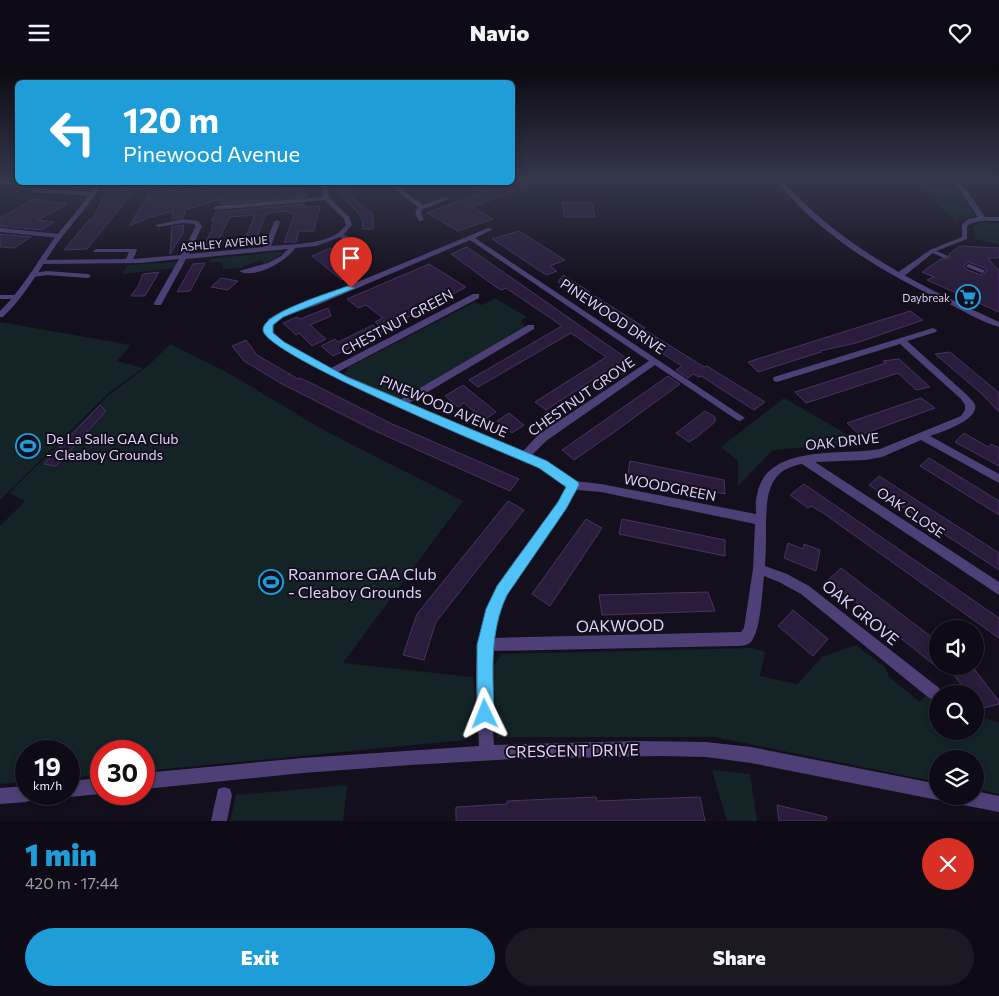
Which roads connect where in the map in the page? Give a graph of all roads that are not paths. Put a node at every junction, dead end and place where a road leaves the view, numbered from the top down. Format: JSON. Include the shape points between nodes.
{"nodes":[{"id":1,"x":78,"y":213,"type":"edge"},
{"id":2,"x":342,"y":213,"type":"edge"},
{"id":3,"x":418,"y":213,"type":"edge"},
{"id":4,"x":811,"y":213,"type":"edge"},
{"id":5,"x":979,"y":213,"type":"edge"},
{"id":6,"x":983,"y":219,"type":"junction"},
{"id":7,"x":999,"y":219,"type":"edge"},
{"id":8,"x":421,"y":220,"type":"dead end"},
{"id":9,"x":277,"y":222,"type":"dead end"},
{"id":10,"x":158,"y":225,"type":"dead end"},
{"id":11,"x":490,"y":229,"type":"dead end"},
{"id":12,"x":0,"y":230,"type":"edge"},
{"id":13,"x":341,"y":235,"type":"junction"},
{"id":14,"x":60,"y":236,"type":"junction"},
{"id":15,"x":470,"y":237,"type":"junction"},
{"id":16,"x":354,"y":243,"type":"dead end"},
{"id":17,"x":292,"y":248,"type":"junction"},
{"id":18,"x":268,"y":249,"type":"junction"},
{"id":19,"x":96,"y":251,"type":"dead end"},
{"id":20,"x":932,"y":251,"type":"junction"},
{"id":21,"x":184,"y":257,"type":"junction"},
{"id":22,"x":946,"y":257,"type":"dead end"},
{"id":23,"x":128,"y":261,"type":"junction"},
{"id":24,"x":41,"y":262,"type":"junction"},
{"id":25,"x":969,"y":266,"type":"dead end"},
{"id":26,"x":243,"y":271,"type":"dead end"},
{"id":27,"x":982,"y":271,"type":"dead end"},
{"id":28,"x":33,"y":275,"type":"junction"},
{"id":29,"x":900,"y":275,"type":"junction"},
{"id":30,"x":88,"y":276,"type":"dead end"},
{"id":31,"x":476,"y":296,"type":"dead end"},
{"id":32,"x":0,"y":297,"type":"edge"},
{"id":33,"x":17,"y":297,"type":"junction"},
{"id":34,"x":158,"y":303,"type":"dead end"},
{"id":35,"x":0,"y":315,"type":"edge"},
{"id":36,"x":999,"y":325,"type":"edge"},
{"id":37,"x":532,"y":327,"type":"dead end"},
{"id":38,"x":933,"y":330,"type":"dead end"},
{"id":39,"x":902,"y":341,"type":"junction"},
{"id":40,"x":655,"y":361,"type":"junction"},
{"id":41,"x":331,"y":372,"type":"junction"},
{"id":42,"x":777,"y":379,"type":"dead end"},
{"id":43,"x":400,"y":404,"type":"junction"},
{"id":44,"x":740,"y":418,"type":"dead end"},
{"id":45,"x":921,"y":436,"type":"junction"},
{"id":46,"x":524,"y":456,"type":"junction"},
{"id":47,"x":805,"y":461,"type":"junction"},
{"id":48,"x":999,"y":479,"type":"edge"},
{"id":49,"x":573,"y":485,"type":"junction"},
{"id":50,"x":760,"y":520,"type":"junction"},
{"id":51,"x":759,"y":569,"type":"junction"},
{"id":52,"x":999,"y":589,"type":"edge"},
{"id":53,"x":750,"y":630,"type":"joint"},
{"id":54,"x":485,"y":645,"type":"junction"},
{"id":55,"x":929,"y":689,"type":"edge"},
{"id":56,"x":487,"y":752,"type":"junction"},
{"id":57,"x":155,"y":780,"type":"edge"},
{"id":58,"x":929,"y":790,"type":"edge"},
{"id":59,"x":15,"y":794,"type":"edge"},
{"id":60,"x":224,"y":795,"type":"dead end"},
{"id":61,"x":0,"y":796,"type":"edge"},
{"id":62,"x":984,"y":801,"type":"edge"},
{"id":63,"x":999,"y":804,"type":"edge"},
{"id":64,"x":218,"y":821,"type":"edge"}],
"edges":[{"from":1,"to":14,"type":"street"},
{"from":2,"to":13,"type":"street","via":[[349,220],[348,228]]},
{"from":3,"to":8,"type":"street"},
{"from":4,"to":29,"type":"street","via":[[856,248]]},
{"from":5,"to":6,"type":"street"},
{"from":6,"to":7,"type":"street"},
{"from":6,"to":20,"type":"street","via":[[966,223],[963,239]]},
{"from":9,"to":18,"type":"street"},
{"from":10,"to":21,"type":"street","via":[[182,221],[198,223],[199,229]]},
{"from":11,"to":15,"type":"street","name":"PINEWOOD AVENUE"},
{"from":12,"to":14,"type":"street"},
{"from":13,"to":16,"type":"street"},
{"from":13,"to":17,"type":"street","name":"ASHLEY AVENUE","via":[[322,243]]},
{"from":14,"to":24,"type":"street"},
{"from":15,"to":40,"type":"street","name":"PINEWOOD DRIVE"},
{"from":15,"to":41,"type":"street","name":"PINEWOOD AVENUE","via":[[271,321],[268,329],[272,337]]},
{"from":17,"to":18,"type":"street","name":"ASHLEY AVENUE"},
{"from":17,"to":26,"type":"street","via":[[266,266]]},
{"from":18,"to":21,"type":"street","name":"ASHLEY AVENUE"},
{"from":19,"to":23,"type":"street","via":[[134,250]]},
{"from":20,"to":22,"type":"lane"},
{"from":20,"to":29,"type":"street"},
{"from":21,"to":23,"type":"street","name":"ASHLEY AVENUE"},
{"from":21,"to":34,"type":"street"},
{"from":23,"to":24,"type":"street","name":"ASHLEY AVENUE"},
{"from":24,"to":28,"type":"street"},
{"from":25,"to":27,"type":"lane"},
{"from":28,"to":30,"type":"lane"},
{"from":28,"to":33,"type":"street"},
{"from":29,"to":36,"type":"street"},
{"from":31,"to":41,"type":"street","name":"CHESTNUT GREEN"},
{"from":32,"to":33,"type":"street"},
{"from":33,"to":35,"type":"street"},
{"from":37,"to":43,"type":"street"},
{"from":38,"to":39,"type":"street"},
{"from":39,"to":42,"type":"street"},
{"from":39,"to":45,"type":"street","name":"OAK DRIVE","via":[[959,393],[970,408],[964,418]]},
{"from":40,"to":44,"type":"street","name":"PINEWOOD DRIVE"},
{"from":40,"to":46,"type":"street","name":"CHESTNUT GROVE","via":[[542,439]]},
{"from":41,"to":43,"type":"street","name":"PINEWOOD AVENUE"},
{"from":43,"to":46,"type":"street","name":"PINEWOOD AVENUE"},
{"from":45,"to":47,"type":"street","name":"OAK DRIVE","via":[[872,456]]},
{"from":45,"to":48,"type":"street"},
{"from":46,"to":49,"type":"street","name":"PINEWOOD AVENUE","via":[[551,469]]},
{"from":47,"to":50,"type":"street","name":"OAK DRIVE","via":[[782,466],[769,477],[762,494]]},
{"from":47,"to":52,"type":"street","name":"OAK CLOSE"},
{"from":49,"to":50,"type":"street","name":"WOODGREEN"},
{"from":49,"to":54,"type":"street","via":[[497,600],[489,619]]},
{"from":50,"to":51,"type":"street","name":"OAK DRIVE"},
{"from":51,"to":53,"type":"street","name":"OAK DRIVE"},
{"from":51,"to":55,"type":"street","name":"OAK GROVE","via":[[806,590]]},
{"from":53,"to":54,"type":"street","name":"OAKWOOD","via":[[745,638],[734,640]]},
{"from":54,"to":56,"type":"street"},
{"from":56,"to":57,"type":"street","name":"CRESCENT DRIVE","via":[[326,763]]},
{"from":56,"to":58,"type":"street","name":"CRESCENT DRIVE","via":[[721,750]]},
{"from":59,"to":61,"type":"street"},
{"from":60,"to":64,"type":"street"},
{"from":62,"to":63,"type":"street"}]}
